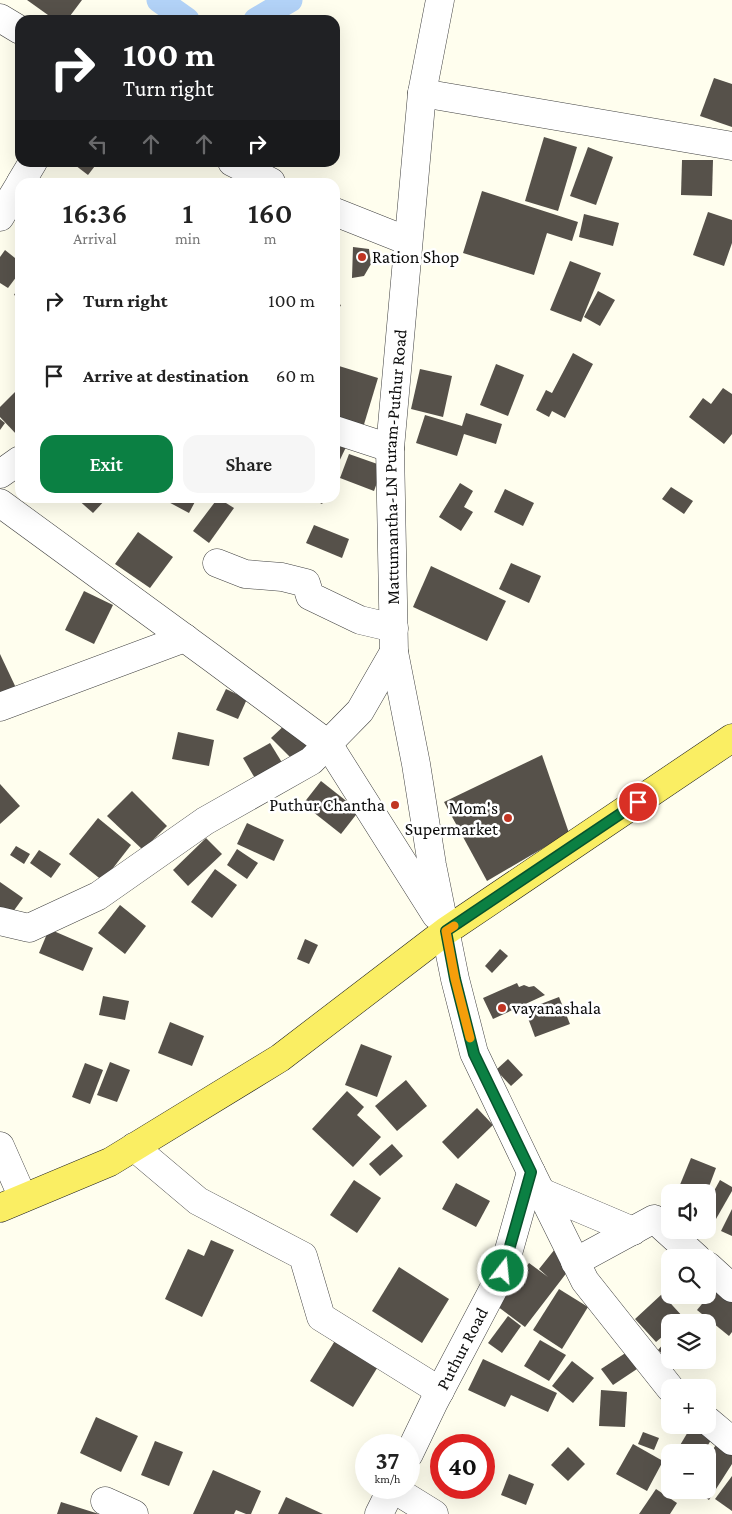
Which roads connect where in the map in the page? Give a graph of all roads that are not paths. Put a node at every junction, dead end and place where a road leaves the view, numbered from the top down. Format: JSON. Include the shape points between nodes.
{"nodes":[{"id":1,"x":440,"y":0,"type":"edge"},
{"id":2,"x":0,"y":18,"type":"edge"},
{"id":3,"x":15,"y":27,"type":"edge"},
{"id":4,"x":422,"y":93,"type":"junction"},
{"id":5,"x":732,"y":146,"type":"edge"},
{"id":6,"x":29,"y":167,"type":"edge"},
{"id":7,"x":242,"y":167,"type":"edge"},
{"id":8,"x":23,"y":178,"type":"edge"},
{"id":9,"x":263,"y":178,"type":"edge"},
{"id":10,"x":15,"y":192,"type":"edge"},
{"id":11,"x":340,"y":214,"type":"edge"},
{"id":12,"x":0,"y":217,"type":"edge"},
{"id":13,"x":408,"y":241,"type":"junction"},
{"id":14,"x":340,"y":432,"type":"edge"},
{"id":15,"x":390,"y":448,"type":"junction"},
{"id":16,"x":15,"y":464,"type":"edge"},
{"id":17,"x":0,"y":474,"type":"edge"},
{"id":18,"x":0,"y":503,"type":"edge"},
{"id":19,"x":217,"y":563,"type":"dead end"},
{"id":20,"x":185,"y":638,"type":"junction"},
{"id":21,"x":394,"y":640,"type":"junction"},
{"id":22,"x":0,"y":707,"type":"edge"},
{"id":23,"x":732,"y":738,"type":"edge"},
{"id":24,"x":328,"y":744,"type":"junction"},
{"id":25,"x":0,"y":921,"type":"edge"},
{"id":26,"x":446,"y":931,"type":"junction"},
{"id":27,"x":0,"y":1146,"type":"edge"},
{"id":28,"x":134,"y":1148,"type":"junction"},
{"id":29,"x":536,"y":1182,"type":"junction"},
{"id":30,"x":12,"y":1203,"type":"edge"},
{"id":31,"x":633,"y":1231,"type":"junction"},
{"id":32,"x":688,"y":1249,"type":"edge"},
{"id":33,"x":575,"y":1262,"type":"junction"},
{"id":34,"x":716,"y":1273,"type":"edge"},
{"id":35,"x":732,"y":1288,"type":"edge"},
{"id":36,"x":663,"y":1379,"type":"edge"},
{"id":37,"x":440,"y":1391,"type":"junction"},
{"id":38,"x":716,"y":1428,"type":"edge"},
{"id":39,"x":419,"y":1434,"type":"edge"},
{"id":40,"x":732,"y":1441,"type":"edge"},
{"id":41,"x":386,"y":1499,"type":"edge"},
{"id":42,"x":410,"y":1499,"type":"edge"},
{"id":43,"x":105,"y":1501,"type":"dead end"},
{"id":44,"x":134,"y":1514,"type":"edge"},
{"id":45,"x":379,"y":1514,"type":"edge"},
{"id":46,"x":434,"y":1514,"type":"edge"}],
"edges":[{"from":1,"to":4,"type":"street","name":"Mattumantha-LN Puram-Puthur Road"},
{"from":2,"to":3,"type":"street"},
{"from":4,"to":5,"type":"street"},
{"from":4,"to":13,"type":"street","name":"Mattumantha-LN Puram-Puthur Road"},
{"from":6,"to":8,"type":"street"},
{"from":7,"to":9,"type":"street"},
{"from":10,"to":12,"type":"street"},
{"from":11,"to":13,"type":"street"},
{"from":13,"to":15,"type":"street","name":"Mattumantha-LN Puram-Puthur Road"},
{"from":14,"to":15,"type":"street"},
{"from":15,"to":21,"type":"street","name":"Mattumantha-LN Puram-Puthur Road"},
{"from":16,"to":17,"type":"street"},
{"from":18,"to":20,"type":"street"},
{"from":19,"to":21,"type":"street","via":[[244,574],[306,583],[310,596]]},
{"from":20,"to":22,"type":"street"},
{"from":20,"to":24,"type":"street"},
{"from":21,"to":24,"type":"street","via":[[360,711]]},
{"from":21,"to":26,"type":"street","name":"Mattumantha-LN Puram-Puthur Road"},
{"from":23,"to":26,"type":"main road"},
{"from":24,"to":25,"type":"street","via":[[311,761],[205,821],[98,896],[29,928]]},
{"from":24,"to":26,"type":"street"},
{"from":26,"to":28,"type":"main road","via":[[280,1058]]},
{"from":26,"to":29,"type":"street","via":[[474,1054]]},
{"from":27,"to":30,"type":"street"},
{"from":28,"to":30,"type":"main road","via":[[110,1162]]},
{"from":28,"to":37,"type":"street","via":[[198,1201],[303,1256],[321,1316]]},
{"from":29,"to":31,"type":"street"},
{"from":29,"to":33,"type":"street"},
{"from":29,"to":37,"type":"street","name":"Puthur Road","via":[[503,1271]]},
{"from":31,"to":32,"type":"street","via":[[654,1219]]},
{"from":31,"to":33,"type":"street"},
{"from":33,"to":36,"type":"street","via":[[585,1281]]},
{"from":34,"to":35,"type":"street"},
{"from":37,"to":39,"type":"street","name":"Puthur Road"},
{"from":38,"to":40,"type":"street"},
{"from":41,"to":45,"type":"street"},
{"from":42,"to":46,"type":"street"},
{"from":43,"to":44,"type":"street"}]}
